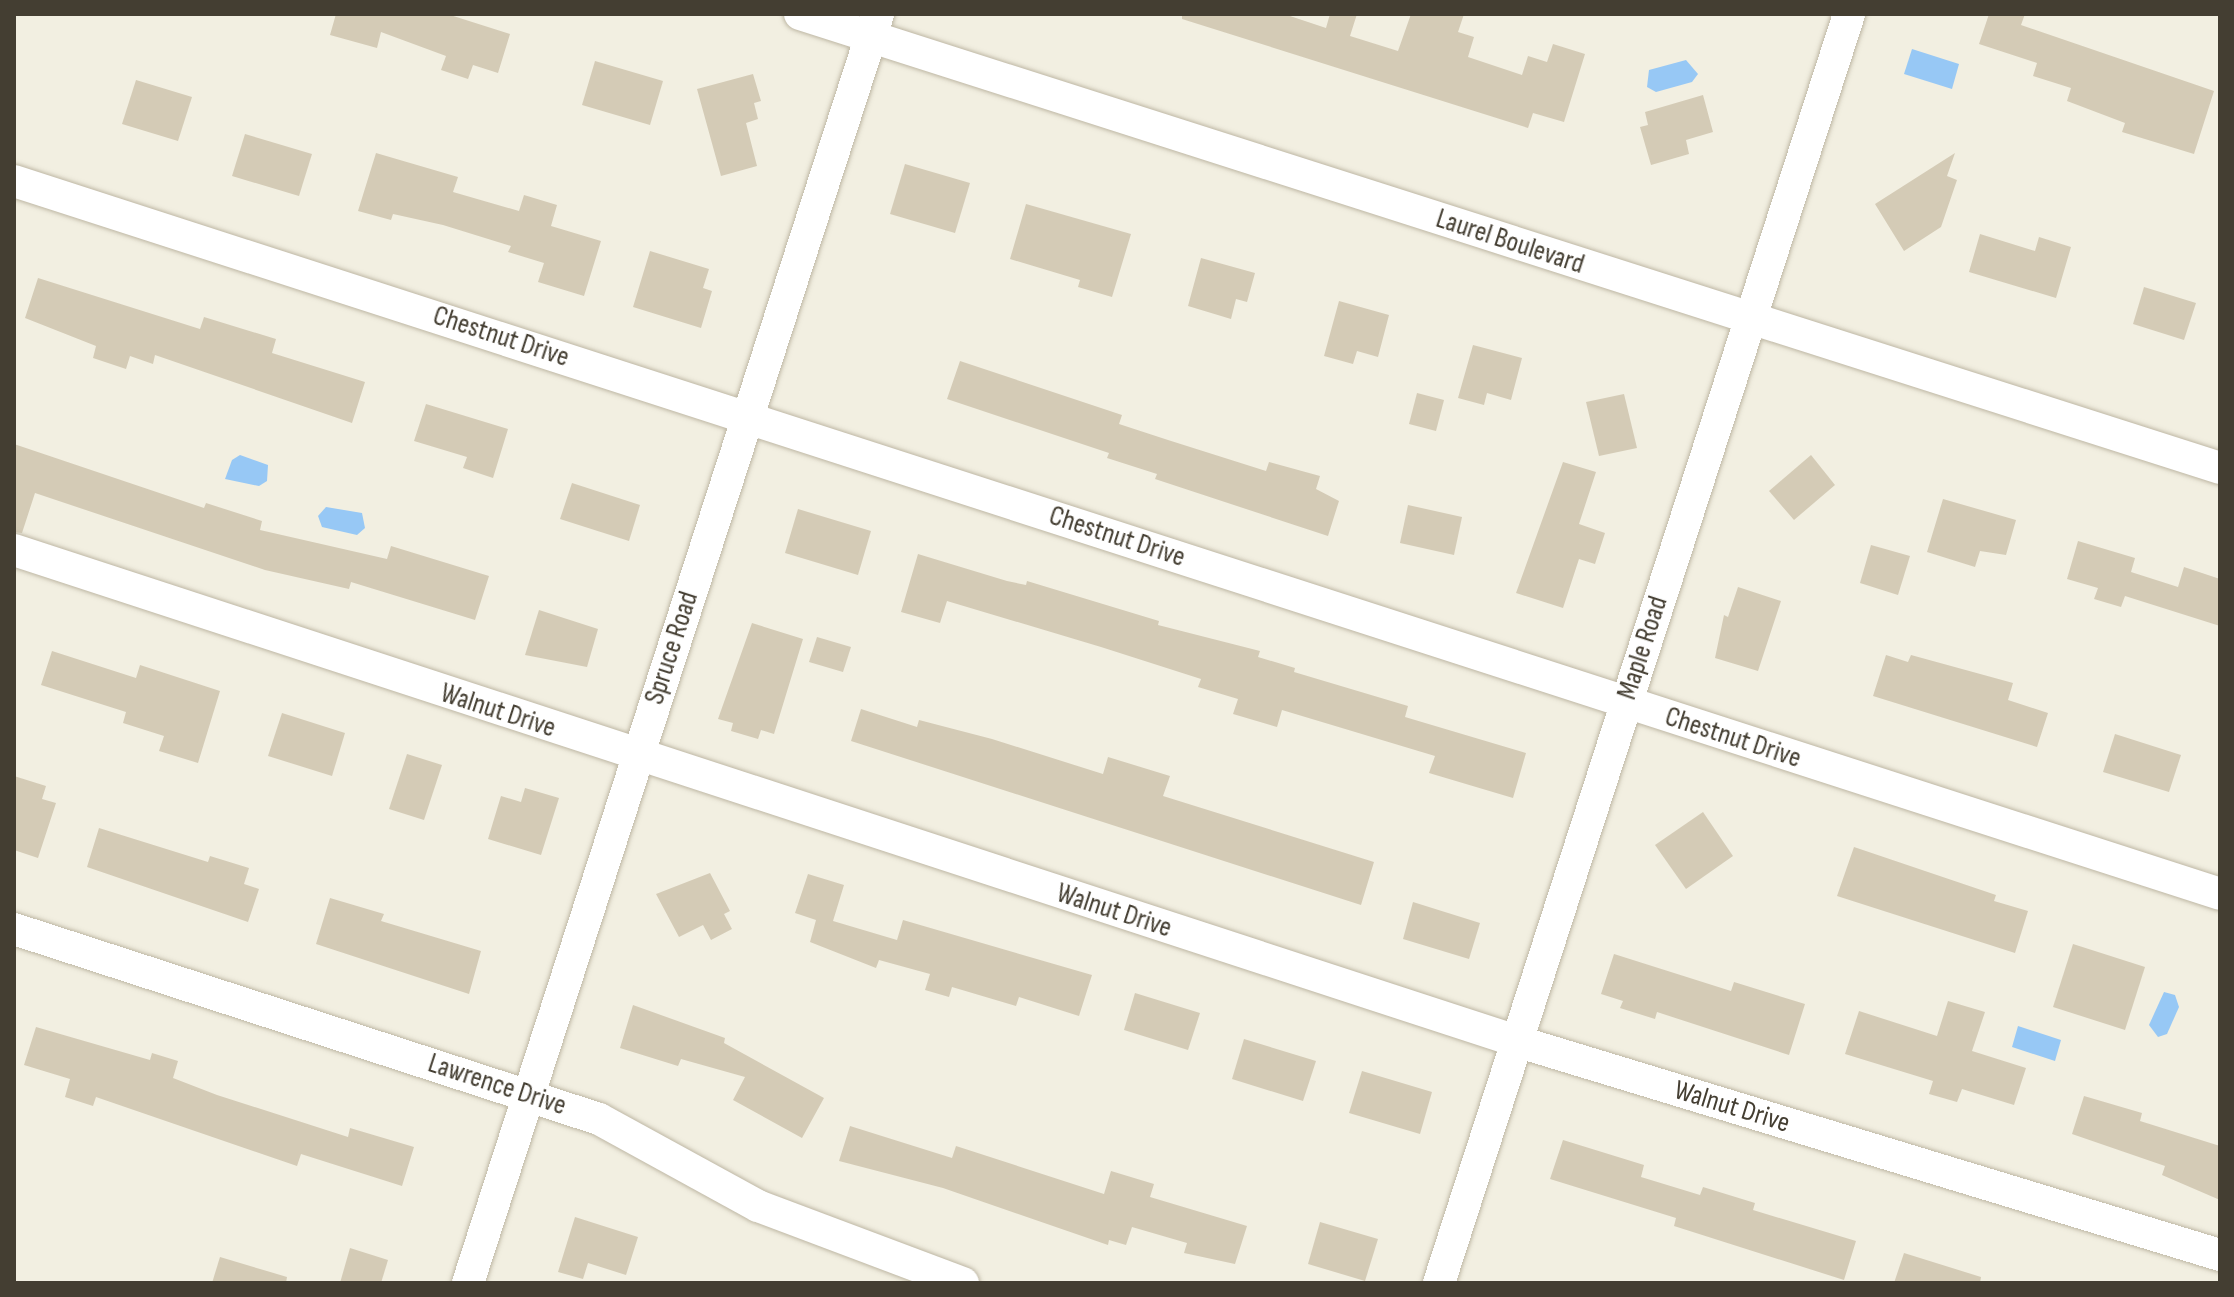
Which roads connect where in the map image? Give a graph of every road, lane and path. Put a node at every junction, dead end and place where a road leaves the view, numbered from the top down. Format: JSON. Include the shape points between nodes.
{"nodes":[{"id":1,"x":800,"y":14,"type":"edge"},
{"id":2,"x":1849,"y":14,"type":"edge"},
{"id":3,"x":874,"y":25,"type":"edge"},
{"id":4,"x":14,"y":181,"type":"edge"},
{"id":5,"x":1751,"y":320,"type":"junction"},
{"id":6,"x":748,"y":417,"type":"junction"},
{"id":7,"x":2220,"y":468,"type":"edge"},
{"id":8,"x":14,"y":550,"type":"edge"},
{"id":9,"x":1625,"y":703,"type":"junction"},
{"id":10,"x":636,"y":756,"type":"junction"},
{"id":11,"x":2220,"y":894,"type":"edge"},
{"id":12,"x":14,"y":929,"type":"edge"},
{"id":13,"x":1516,"y":1041,"type":"junction"},
{"id":14,"x":530,"y":1095,"type":"junction"},
{"id":15,"x":2220,"y":1255,"type":"edge"},
{"id":16,"x":468,"y":1283,"type":"edge"},
{"id":17,"x":963,"y":1283,"type":"edge"},
{"id":18,"x":1439,"y":1283,"type":"edge"}],
"edges":[{"from":1,"to":3,"type":"street","name":"Laurel Boulevard"},
{"from":2,"to":5,"type":"street","name":"Maple Road"},
{"from":3,"to":5,"type":"street","name":"Laurel Boulevard"},
{"from":3,"to":6,"type":"street","name":"Spruce Road"},
{"from":4,"to":6,"type":"street","name":"Chestnut Drive"},
{"from":5,"to":7,"type":"street","name":"Laurel Boulevard"},
{"from":5,"to":9,"type":"street","name":"Maple Road"},
{"from":6,"to":9,"type":"street","name":"Chestnut Drive"},
{"from":6,"to":10,"type":"street","name":"Spruce Road"},
{"from":8,"to":10,"type":"street","name":"Walnut Drive"},
{"from":9,"to":11,"type":"street","name":"Chestnut Drive"},
{"from":9,"to":13,"type":"street","name":"Maple Road"},
{"from":10,"to":13,"type":"street","name":"Walnut Drive"},
{"from":10,"to":14,"type":"street","name":"Spruce Road"},
{"from":12,"to":14,"type":"street","name":"Lawrence Drive"},
{"from":13,"to":15,"type":"street","name":"Walnut Drive"},
{"from":13,"to":18,"type":"street","name":"Maple Road"},
{"from":14,"to":16,"type":"street","name":"Spruce Road"},
{"from":14,"to":17,"type":"street","name":"Lawrence Drive","via":[[611,1125],[758,1206]]}]}
